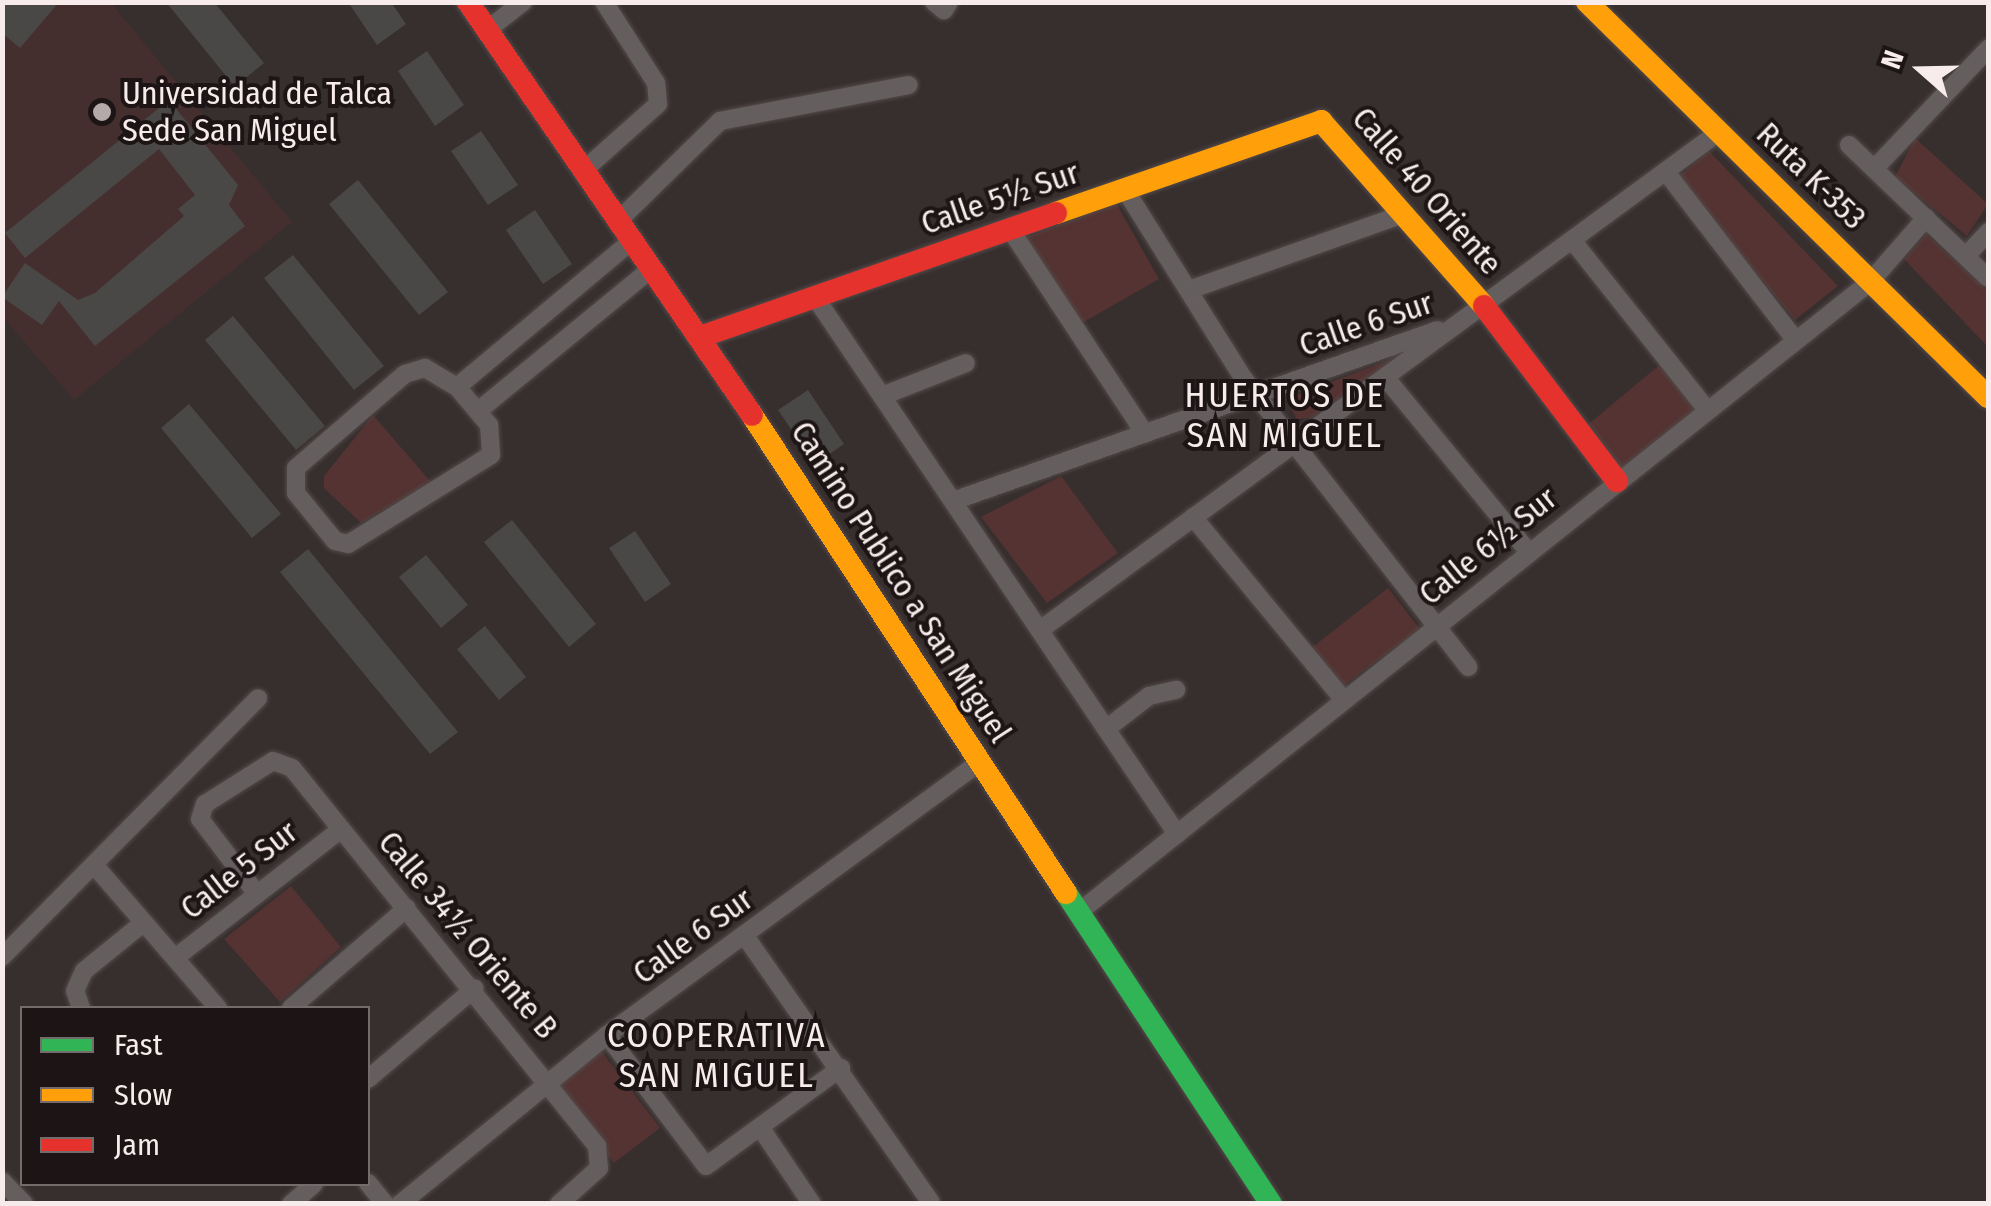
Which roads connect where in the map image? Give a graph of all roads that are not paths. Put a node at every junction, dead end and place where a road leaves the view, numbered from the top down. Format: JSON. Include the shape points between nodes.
{"nodes":[{"id":1,"x":468,"y":2,"type":"edge"},
{"id":2,"x":523,"y":2,"type":"edge"},
{"id":3,"x":604,"y":2,"type":"edge"},
{"id":4,"x":934,"y":2,"type":"edge"},
{"id":5,"x":948,"y":2,"type":"edge"},
{"id":6,"x":1587,"y":2,"type":"edge"},
{"id":7,"x":486,"y":30,"type":"junction"},
{"id":8,"x":1988,"y":49,"type":"edge"},
{"id":9,"x":909,"y":85,"type":"dead end"},
{"id":10,"x":1321,"y":122,"type":"joint"},
{"id":11,"x":1720,"y":132,"type":"junction"},
{"id":12,"x":1849,"y":145,"type":"dead end"},
{"id":13,"x":1874,"y":169,"type":"junction"},
{"id":14,"x":584,"y":170,"type":"junction"},
{"id":15,"x":1666,"y":172,"type":"junction"},
{"id":16,"x":1124,"y":188,"type":"junction"},
{"id":17,"x":1404,"y":214,"type":"junction"},
{"id":18,"x":1926,"y":218,"type":"junction"},
{"id":19,"x":618,"y":220,"type":"junction"},
{"id":20,"x":1010,"y":228,"type":"junction"},
{"id":21,"x":1988,"y":232,"type":"edge"},
{"id":22,"x":633,"y":240,"type":"junction"},
{"id":23,"x":1572,"y":240,"type":"junction"},
{"id":24,"x":1966,"y":256,"type":"junction"},
{"id":25,"x":652,"y":268,"type":"junction"},
{"id":26,"x":1988,"y":278,"type":"edge"},
{"id":27,"x":1871,"y":281,"type":"junction"},
{"id":28,"x":1188,"y":290,"type":"junction"},
{"id":29,"x":815,"y":297,"type":"junction"},
{"id":30,"x":1483,"y":305,"type":"junction"},
{"id":31,"x":1459,"y":323,"type":"junction"},
{"id":32,"x":700,"y":337,"type":"junction"},
{"id":33,"x":1796,"y":340,"type":"junction"},
{"id":34,"x":966,"y":362,"type":"dead end"},
{"id":35,"x":1385,"y":377,"type":"junction"},
{"id":36,"x":457,"y":387,"type":"junction"},
{"id":37,"x":1259,"y":393,"type":"junction"},
{"id":38,"x":882,"y":396,"type":"junction"},
{"id":39,"x":1988,"y":397,"type":"edge"},
{"id":40,"x":1708,"y":410,"type":"junction"},
{"id":41,"x":478,"y":411,"type":"junction"},
{"id":42,"x":1145,"y":434,"type":"junction"},
{"id":43,"x":1293,"y":444,"type":"junction"},
{"id":44,"x":1617,"y":481,"type":"junction"},
{"id":45,"x":953,"y":501,"type":"junction"},
{"id":46,"x":1193,"y":518,"type":"junction"},
{"id":47,"x":1528,"y":551,"type":"junction"},
{"id":48,"x":1436,"y":626,"type":"junction"},
{"id":49,"x":1040,"y":630,"type":"junction"},
{"id":50,"x":1468,"y":667,"type":"dead end"},
{"id":51,"x":1176,"y":690,"type":"dead end"},
{"id":52,"x":258,"y":698,"type":"dead end"},
{"id":53,"x":1344,"y":700,"type":"junction"},
{"id":54,"x":1106,"y":729,"type":"junction"},
{"id":55,"x":980,"y":762,"type":"junction"},
{"id":56,"x":340,"y":830,"type":"junction"},
{"id":57,"x":1177,"y":834,"type":"junction"},
{"id":58,"x":95,"y":866,"type":"junction"},
{"id":59,"x":257,"y":894,"type":"junction"},
{"id":60,"x":407,"y":908,"type":"junction"},
{"id":61,"x":1079,"y":912,"type":"junction"},
{"id":62,"x":143,"y":924,"type":"junction"},
{"id":63,"x":745,"y":936,"type":"junction"},
{"id":64,"x":2,"y":957,"type":"edge"},
{"id":65,"x":175,"y":958,"type":"junction"},
{"id":66,"x":475,"y":988,"type":"junction"},
{"id":67,"x":208,"y":1005,"type":"edge"},
{"id":68,"x":80,"y":1006,"type":"edge"},
{"id":69,"x":293,"y":1006,"type":"edge"},
{"id":70,"x":607,"y":1034,"type":"junction"},
{"id":71,"x":841,"y":1068,"type":"junction"},
{"id":72,"x":370,"y":1077,"type":"edge"},
{"id":73,"x":550,"y":1079,"type":"junction"},
{"id":74,"x":760,"y":1127,"type":"junction"},
{"id":75,"x":312,"y":1186,"type":"edge"},
{"id":76,"x":931,"y":1202,"type":"edge"},
{"id":77,"x":291,"y":1204,"type":"edge"},
{"id":78,"x":400,"y":1204,"type":"edge"},
{"id":79,"x":559,"y":1204,"type":"edge"},
{"id":80,"x":812,"y":1204,"type":"edge"},
{"id":81,"x":1271,"y":1204,"type":"edge"}],
"edges":[{"from":1,"to":7,"type":"street","name":"Camino Publico a San Miguel"},
{"from":2,"to":7,"type":"street"},
{"from":3,"to":14,"type":"street","via":[[656,83],[658,104]]},
{"from":4,"to":5,"type":"street","via":[[944,10]]},
{"from":6,"to":11,"type":"street","name":"Ruta K-353"},
{"from":7,"to":14,"type":"street","name":"Camino Publico a San Miguel"},
{"from":8,"to":13,"type":"street"},
{"from":9,"to":19,"type":"street","via":[[720,121]]},
{"from":10,"to":16,"type":"street","name":"Calle 5½ Sur"},
{"from":10,"to":17,"type":"street","name":"Calle 40 Oriente"},
{"from":11,"to":15,"type":"street","name":"Calle 6 Sur"},
{"from":11,"to":27,"type":"street","name":"Ruta K-353"},
{"from":12,"to":13,"type":"street"},
{"from":13,"to":18,"type":"street"},
{"from":14,"to":19,"type":"street","name":"Camino Publico a San Miguel"},
{"from":15,"to":23,"type":"street","name":"Calle 6 Sur"},
{"from":15,"to":33,"type":"street"},
{"from":16,"to":20,"type":"street","name":"Calle 5½ Sur"},
{"from":16,"to":28,"type":"street"},
{"from":17,"to":28,"type":"street"},
{"from":17,"to":30,"type":"street","name":"Calle 40 Oriente"},
{"from":18,"to":24,"type":"street"},
{"from":18,"to":27,"type":"street","name":"Calle 6½ Sur"},
{"from":19,"to":22,"type":"street","name":"Camino Publico a San Miguel"},
{"from":20,"to":29,"type":"street","name":"Calle 5½ Sur"},
{"from":20,"to":42,"type":"street"},
{"from":21,"to":24,"type":"street"},
{"from":22,"to":25,"type":"street","name":"Camino Publico a San Miguel"},
{"from":22,"to":36,"type":"street"},
{"from":23,"to":30,"type":"street","name":"Calle 6 Sur"},
{"from":23,"to":40,"type":"street"},
{"from":24,"to":26,"type":"street"},
{"from":25,"to":32,"type":"street","name":"Camino Publico a San Miguel"},
{"from":25,"to":41,"type":"street"},
{"from":27,"to":33,"type":"street","name":"Calle 6½ Sur"},
{"from":27,"to":39,"type":"street","name":"Ruta K-353"},
{"from":28,"to":37,"type":"street"},
{"from":29,"to":32,"type":"street","name":"Calle 5½ Sur"},
{"from":29,"to":38,"type":"street"},
{"from":30,"to":31,"type":"street","name":"Calle 6 Sur"},
{"from":30,"to":44,"type":"street","name":"Calle 40 Oriente"},
{"from":31,"to":35,"type":"street","name":"Calle 6 Sur"},
{"from":31,"to":37,"type":"street","name":"Calle 6 Sur"},
{"from":32,"to":55,"type":"street","name":"Camino Publico a San Miguel"},
{"from":33,"to":40,"type":"street","name":"Calle 6½ Sur"},
{"from":34,"to":38,"type":"street"},
{"from":35,"to":43,"type":"street","name":"Calle 6 Sur"},
{"from":35,"to":47,"type":"street"},
{"from":36,"to":41,"type":"street"},
{"from":36,"to":41,"type":"street","via":[[424,368],[406,374],[296,468],[306,510],[348,544],[479,467],[496,440]]},
{"from":37,"to":42,"type":"street","name":"Calle 6 Sur"},
{"from":37,"to":43,"type":"street"},
{"from":38,"to":45,"type":"street"},
{"from":40,"to":44,"type":"street","name":"Calle 6½ Sur"},
{"from":42,"to":45,"type":"street","name":"Calle 6 Sur"},
{"from":43,"to":46,"type":"street","name":"Calle 6 Sur"},
{"from":43,"to":48,"type":"street"},
{"from":44,"to":47,"type":"street","name":"Calle 6½ Sur"},
{"from":45,"to":49,"type":"street"},
{"from":46,"to":49,"type":"street","name":"Calle 6 Sur"},
{"from":46,"to":53,"type":"street"},
{"from":47,"to":48,"type":"street","name":"Calle 6½ Sur"},
{"from":48,"to":50,"type":"street"},
{"from":48,"to":53,"type":"street","name":"Calle 6½ Sur"},
{"from":49,"to":54,"type":"street"},
{"from":51,"to":54,"type":"street","via":[[1149,696]]},
{"from":52,"to":58,"type":"street"},
{"from":53,"to":57,"type":"street","name":"Calle 6½ Sur"},
{"from":54,"to":57,"type":"street"},
{"from":55,"to":61,"type":"street","name":"Camino Publico a San Miguel"},
{"from":55,"to":63,"type":"street","name":"Calle 6 Sur"},
{"from":56,"to":59,"type":"street","name":"Calle 5 Sur"},
{"from":56,"to":59,"type":"street","name":"Calle 34½ Oriente B","via":[[292,768],[274,761],[205,804],[200,819]]},
{"from":56,"to":60,"type":"street","name":"Calle 34½ Oriente B"},
{"from":57,"to":61,"type":"street","name":"Calle 6½ Sur"},
{"from":58,"to":62,"type":"street"},
{"from":58,"to":64,"type":"street"},
{"from":59,"to":65,"type":"street","name":"Calle 5 Sur"},
{"from":60,"to":66,"type":"street","name":"Calle 34½ Oriente B"},
{"from":60,"to":69,"type":"street"},
{"from":61,"to":81,"type":"street","name":"Camino Publico a San Miguel"},
{"from":62,"to":65,"type":"street"},
{"from":62,"to":68,"type":"street","via":[[84,970],[74,991]]},
{"from":63,"to":70,"type":"street","name":"Calle 6 Sur"},
{"from":63,"to":71,"type":"street"},
{"from":65,"to":67,"type":"street"},
{"from":66,"to":72,"type":"street"},
{"from":66,"to":73,"type":"street","name":"Calle 34½ Oriente B"},
{"from":70,"to":73,"type":"street","name":"Calle 6 Sur"},
{"from":70,"to":74,"type":"street","via":[[706,1166]]},
{"from":71,"to":74,"type":"street"},
{"from":71,"to":76,"type":"street"},
{"from":73,"to":78,"type":"street","name":"Calle 6 Sur"},
{"from":73,"to":79,"type":"street","name":"Calle 34½ Oriente B","via":[[601,1156],[592,1178]]},
{"from":74,"to":80,"type":"street"},
{"from":75,"to":77,"type":"street"}]}
